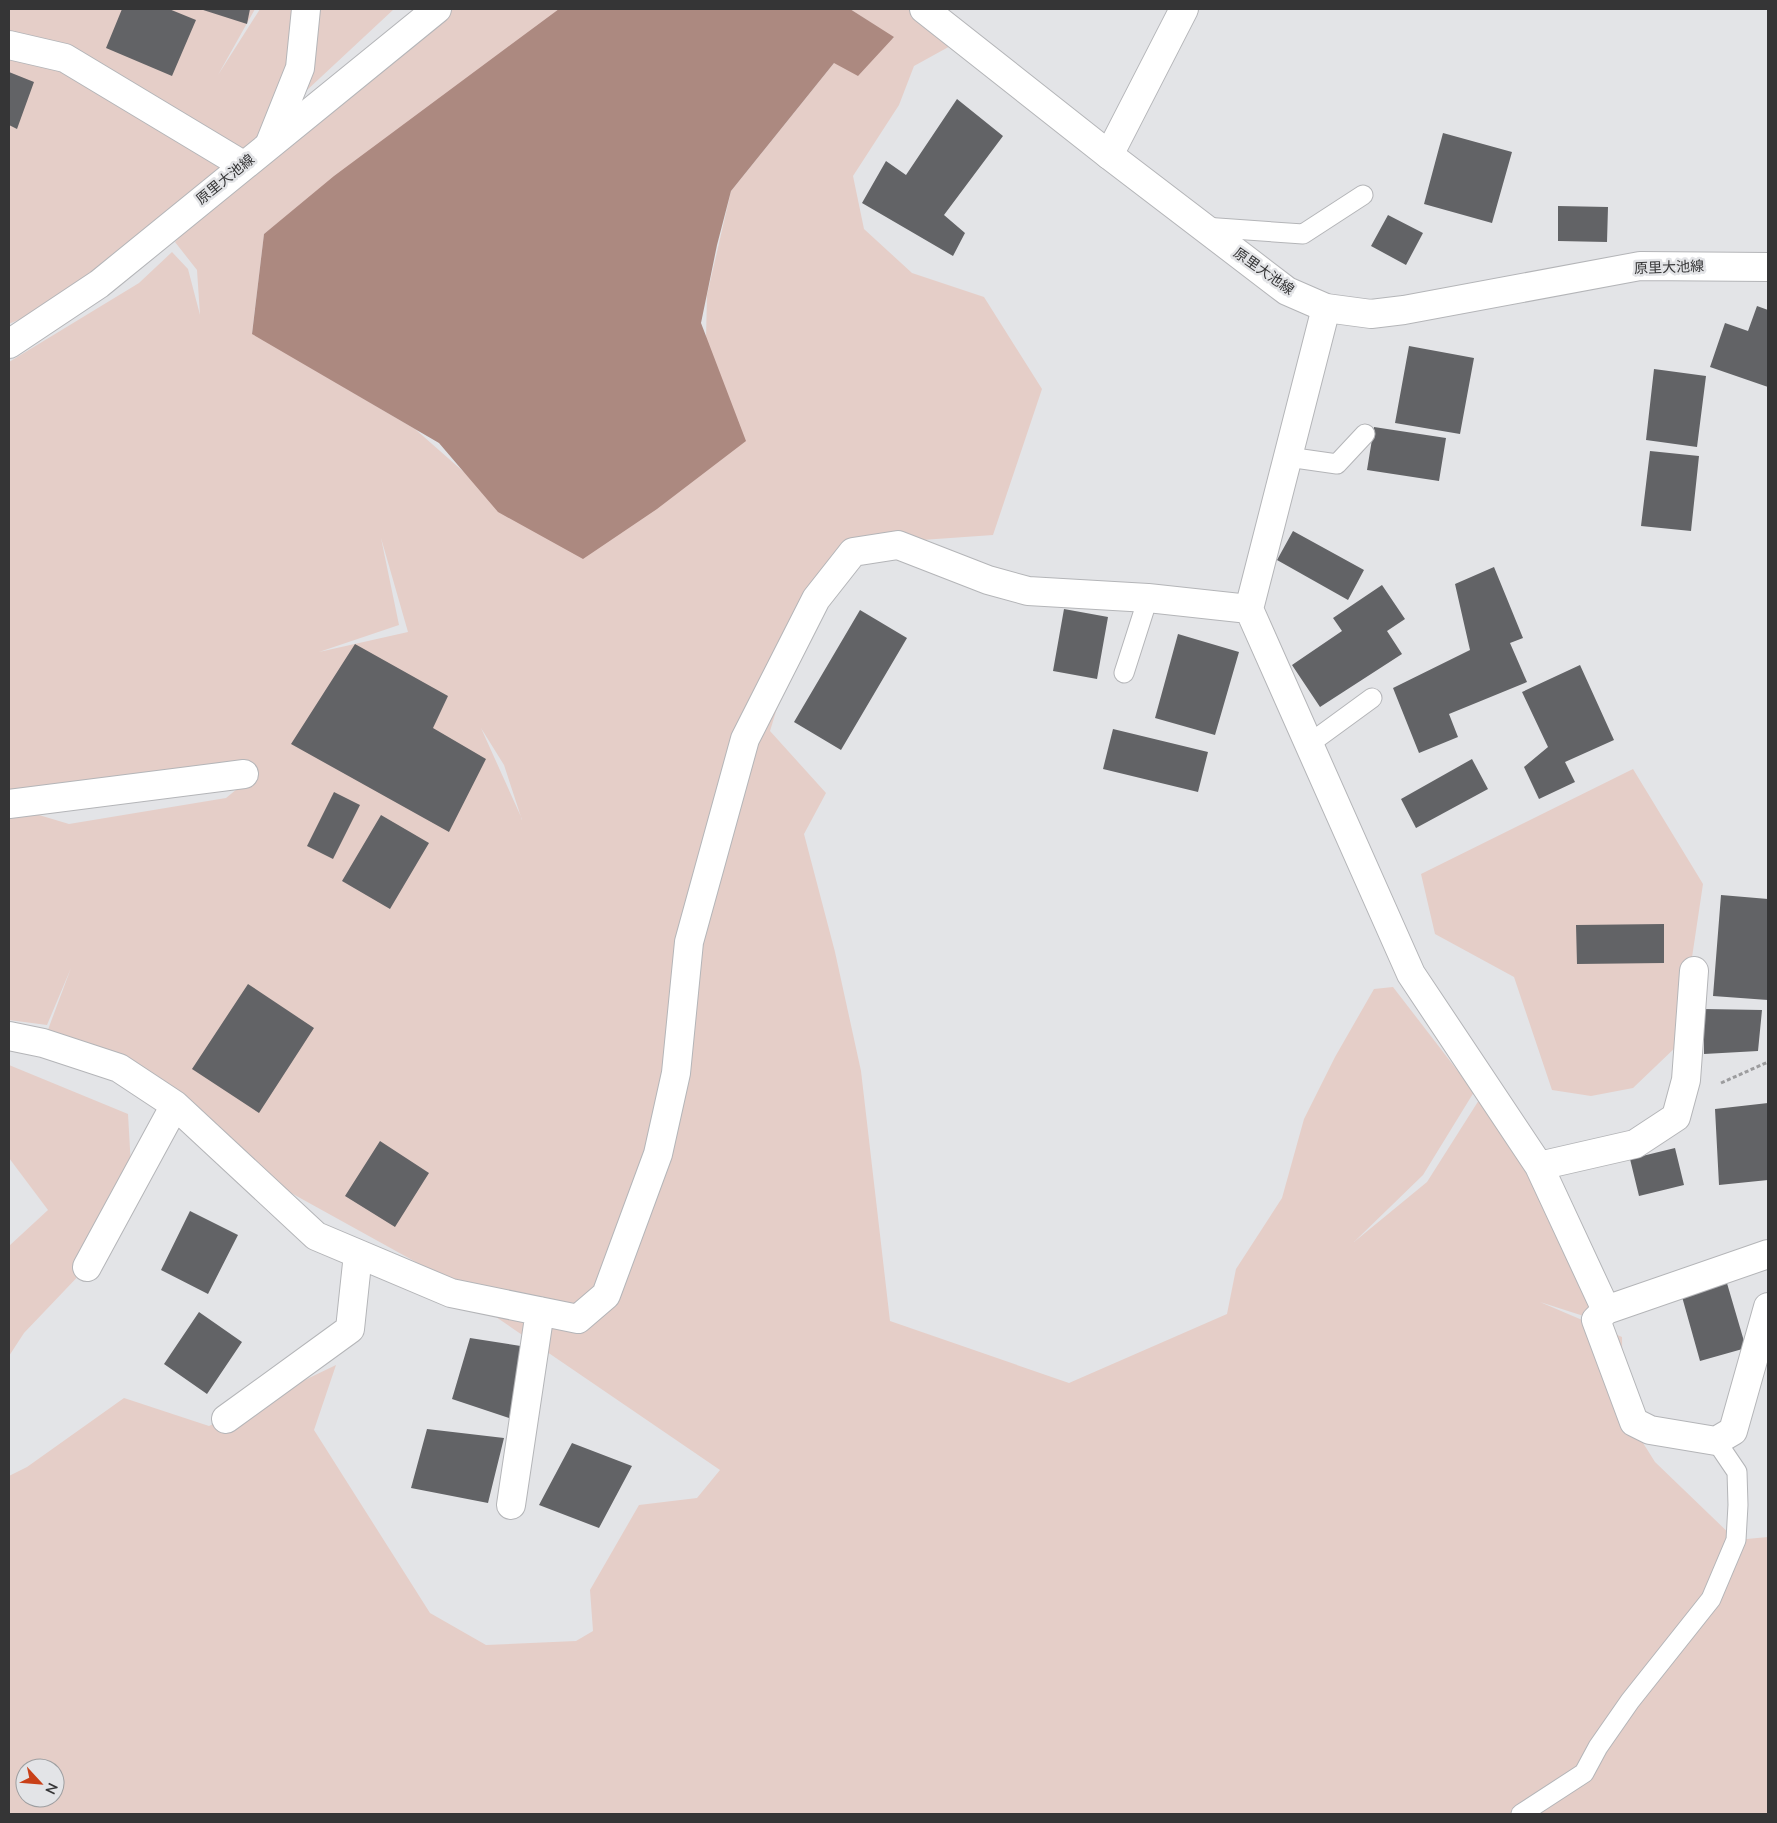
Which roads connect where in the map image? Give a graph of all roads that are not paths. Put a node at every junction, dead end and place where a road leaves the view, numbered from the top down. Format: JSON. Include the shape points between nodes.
{"nodes":[{"id":1,"x":306,"y":9,"type":"edge"},
{"id":2,"x":437,"y":9,"type":"edge"},
{"id":3,"x":924,"y":9,"type":"edge"},
{"id":4,"x":1184,"y":9,"type":"edge"},
{"id":5,"x":9,"y":45,"type":"edge"},
{"id":6,"x":270,"y":143,"type":"junction"},
{"id":7,"x":1109,"y":156,"type":"junction"},
{"id":8,"x":243,"y":165,"type":"junction"},
{"id":9,"x":1362,"y":196,"type":"dead end"},
{"id":10,"x":1202,"y":226,"type":"junction"},
{"id":11,"x":1768,"y":267,"type":"edge"},
{"id":12,"x":1326,"y":308,"type":"junction"},
{"id":13,"x":9,"y":344,"type":"edge"},
{"id":14,"x":1365,"y":434,"type":"dead end"},
{"id":15,"x":1288,"y":457,"type":"junction"},
{"id":16,"x":1148,"y":598,"type":"junction"},
{"id":17,"x":1249,"y":609,"type":"junction"},
{"id":18,"x":1124,"y":673,"type":"dead end"},
{"id":19,"x":1372,"y":698,"type":"dead end"},
{"id":20,"x":1309,"y":744,"type":"junction"},
{"id":21,"x":244,"y":774,"type":"dead end"},
{"id":22,"x":9,"y":804,"type":"edge"},
{"id":23,"x":1694,"y":971,"type":"dead end"},
{"id":24,"x":9,"y":1036,"type":"edge"},
{"id":25,"x":175,"y":1105,"type":"junction"},
{"id":26,"x":1538,"y":1166,"type":"junction"},
{"id":27,"x":358,"y":1254,"type":"junction"},
{"id":28,"x":1768,"y":1254,"type":"edge"},
{"id":29,"x":87,"y":1267,"type":"dead end"},
{"id":30,"x":1768,"y":1307,"type":"edge"},
{"id":31,"x":1606,"y":1310,"type":"junction"},
{"id":32,"x":540,"y":1311,"type":"junction"},
{"id":33,"x":226,"y":1419,"type":"dead end"},
{"id":34,"x":1716,"y":1441,"type":"junction"},
{"id":35,"x":511,"y":1505,"type":"dead end"},
{"id":36,"x":1521,"y":1814,"type":"edge"}],
"edges":[{"from":1,"to":6,"type":"street","via":[[300,68]]},
{"from":2,"to":6,"type":"street","name":"原里大池線"},
{"from":3,"to":7,"type":"street","name":"原里大池線"},
{"from":4,"to":7,"type":"street"},
{"from":5,"to":8,"type":"street","via":[[65,58]]},
{"from":6,"to":8,"type":"street","name":"原里大池線"},
{"from":7,"to":10,"type":"street","name":"原里大池線"},
{"from":8,"to":13,"type":"street","name":"原里大池線","via":[[99,284]]},
{"from":9,"to":10,"type":"lane","via":[[1304,234]]},
{"from":10,"to":12,"type":"street","name":"原里大池線","via":[[1287,290]]},
{"from":11,"to":12,"type":"street","name":"原里大池線","via":[[1640,266],[1404,310],[1371,314]]},
{"from":12,"to":15,"type":"street"},
{"from":14,"to":15,"type":"lane","via":[[1338,464]]},
{"from":15,"to":17,"type":"street"},
{"from":16,"to":17,"type":"street"},
{"from":16,"to":18,"type":"lane"},
{"from":16,"to":32,"type":"street","via":[[1028,591],[988,580],[898,544],[853,552],[816,599],[745,739],[689,942],[676,1073],[658,1154],[606,1295],[578,1319]]},
{"from":17,"to":20,"type":"street"},
{"from":19,"to":20,"type":"lane"},
{"from":20,"to":26,"type":"street","via":[[1411,974]]},
{"from":21,"to":22,"type":"street"},
{"from":23,"to":26,"type":"street","via":[[1686,1080],[1676,1117],[1634,1144]]},
{"from":24,"to":25,"type":"street","via":[[43,1043],[119,1068]]},
{"from":25,"to":27,"type":"street","via":[[316,1236]]},
{"from":25,"to":29,"type":"street"},
{"from":26,"to":31,"type":"street"},
{"from":27,"to":32,"type":"street","via":[[451,1293]]},
{"from":27,"to":33,"type":"street","via":[[350,1329]]},
{"from":28,"to":31,"type":"street"},
{"from":30,"to":34,"type":"street","via":[[1733,1431]]},
{"from":31,"to":34,"type":"street","via":[[1596,1320],[1634,1422],[1650,1430]]},
{"from":32,"to":35,"type":"street"},
{"from":34,"to":36,"type":"lane","via":[[1737,1472],[1738,1505],[1736,1540],[1711,1599],[1630,1701],[1584,1773]]}]}
